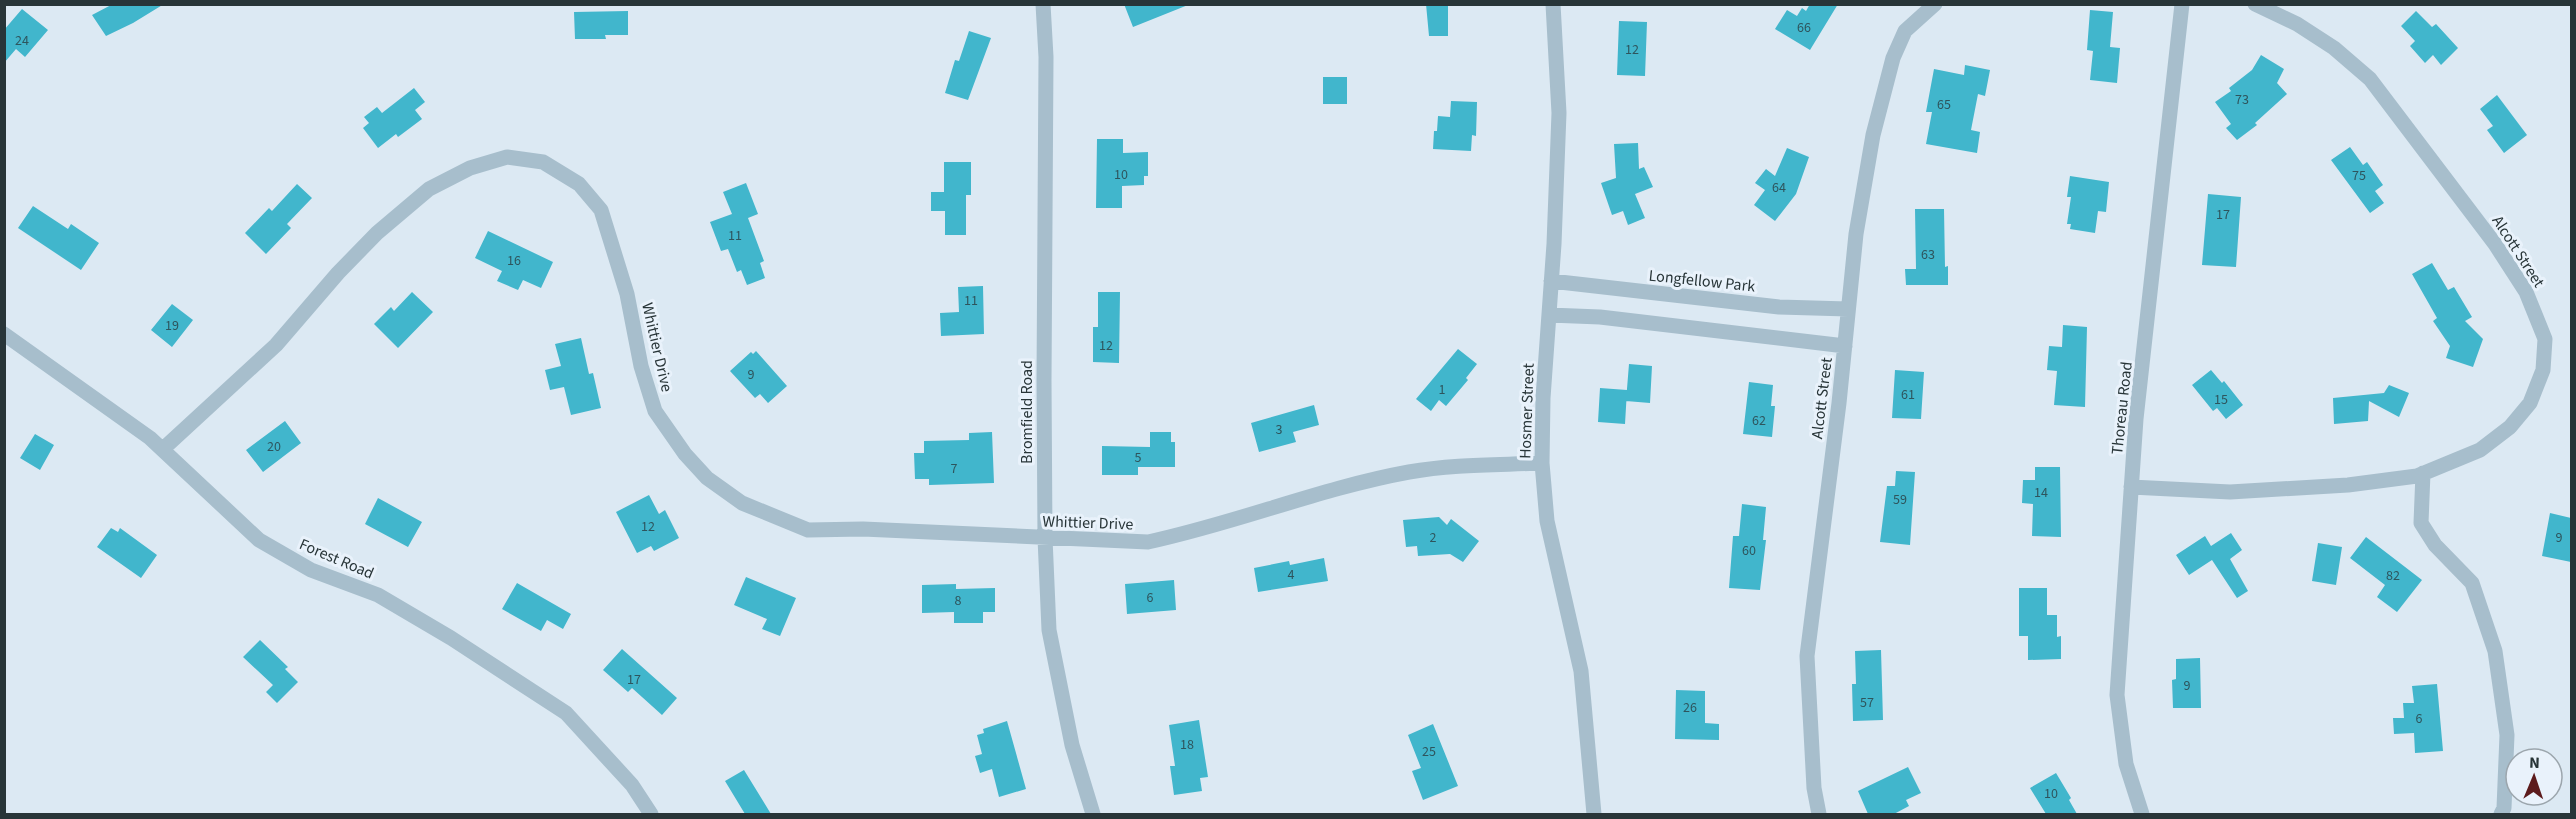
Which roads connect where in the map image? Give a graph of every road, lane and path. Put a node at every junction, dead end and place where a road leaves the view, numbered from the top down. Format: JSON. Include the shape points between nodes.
{"nodes":[{"id":1,"x":1043,"y":4,"type":"edge"},
{"id":2,"x":1553,"y":4,"type":"edge"},
{"id":3,"x":1935,"y":4,"type":"edge"},
{"id":4,"x":2182,"y":4,"type":"edge"},
{"id":5,"x":2255,"y":4,"type":"edge"},
{"id":6,"x":1551,"y":281,"type":"junction"},
{"id":7,"x":1848,"y":309,"type":"junction"},
{"id":8,"x":1549,"y":315,"type":"junction"},
{"id":9,"x":4,"y":334,"type":"edge"},
{"id":10,"x":1845,"y":346,"type":"junction"},
{"id":11,"x":163,"y":449,"type":"junction"},
{"id":12,"x":1542,"y":463,"type":"junction"},
{"id":13,"x":2423,"y":473,"type":"junction"},
{"id":14,"x":2131,"y":487,"type":"junction"},
{"id":15,"x":1045,"y":538,"type":"junction"},
{"id":16,"x":651,"y":814,"type":"edge"},
{"id":17,"x":1093,"y":814,"type":"edge"},
{"id":18,"x":1594,"y":814,"type":"edge"},
{"id":19,"x":1819,"y":814,"type":"edge"},
{"id":20,"x":2142,"y":814,"type":"edge"},
{"id":21,"x":2501,"y":814,"type":"edge"}],
"edges":[{"from":1,"to":15,"type":"street","name":"Bromfield Road"},
{"from":2,"to":6,"type":"street","name":"Hosmer Street","via":[[1559,112]]},
{"from":3,"to":7,"type":"street","name":"Alcott Street","via":[[1905,31],[1893,57],[1871,146]]},
{"from":4,"to":14,"type":"street","name":"Thoreau Road"},
{"from":5,"to":13,"type":"street","name":"Alcott Street","via":[[2334,48],[2370,79],[2495,244],[2526,292],[2545,339],[2543,370],[2530,403],[2510,427],[2480,450]]},
{"from":6,"to":7,"type":"street","name":"Longfellow Park","via":[[1779,306]]},
{"from":6,"to":8,"type":"street","name":"Hosmer Street"},
{"from":7,"to":10,"type":"street","name":"Alcott Street"},
{"from":8,"to":10,"type":"street","via":[[1600,317]]},
{"from":8,"to":12,"type":"street","name":"Hosmer Street"},
{"from":9,"to":11,"type":"street","name":"Forest Road"},
{"from":10,"to":19,"type":"street","name":"Alcott Street","via":[[1807,656],[1814,788]]},
{"from":11,"to":15,"type":"street","name":"Whittier Drive","via":[[276,345],[338,273],[420,196],[471,168],[507,157],[543,162],[579,184],[601,210],[627,294],[641,366],[655,411],[707,478],[742,503],[808,530]]},
{"from":11,"to":16,"type":"street","name":"Forest Road","via":[[259,540],[311,570],[378,595],[566,713],[632,785]]},
{"from":12,"to":15,"type":"street","name":"Whittier Drive","via":[[1445,466],[1408,472],[1149,542]]},
{"from":12,"to":18,"type":"street","name":"Hosmer Street","via":[[1547,521],[1581,671]]},
{"from":13,"to":14,"type":"street","name":"Alcott Street","via":[[2348,485],[2229,492]]},
{"from":13,"to":21,"type":"street","via":[[2421,523],[2435,545],[2472,583],[2495,651],[2506,735]]},
{"from":14,"to":20,"type":"street","name":"Thoreau Road","via":[[2117,695],[2126,764]]},
{"from":15,"to":17,"type":"street","name":"Bromfield Road","via":[[1054,660],[1072,745]]}]}
